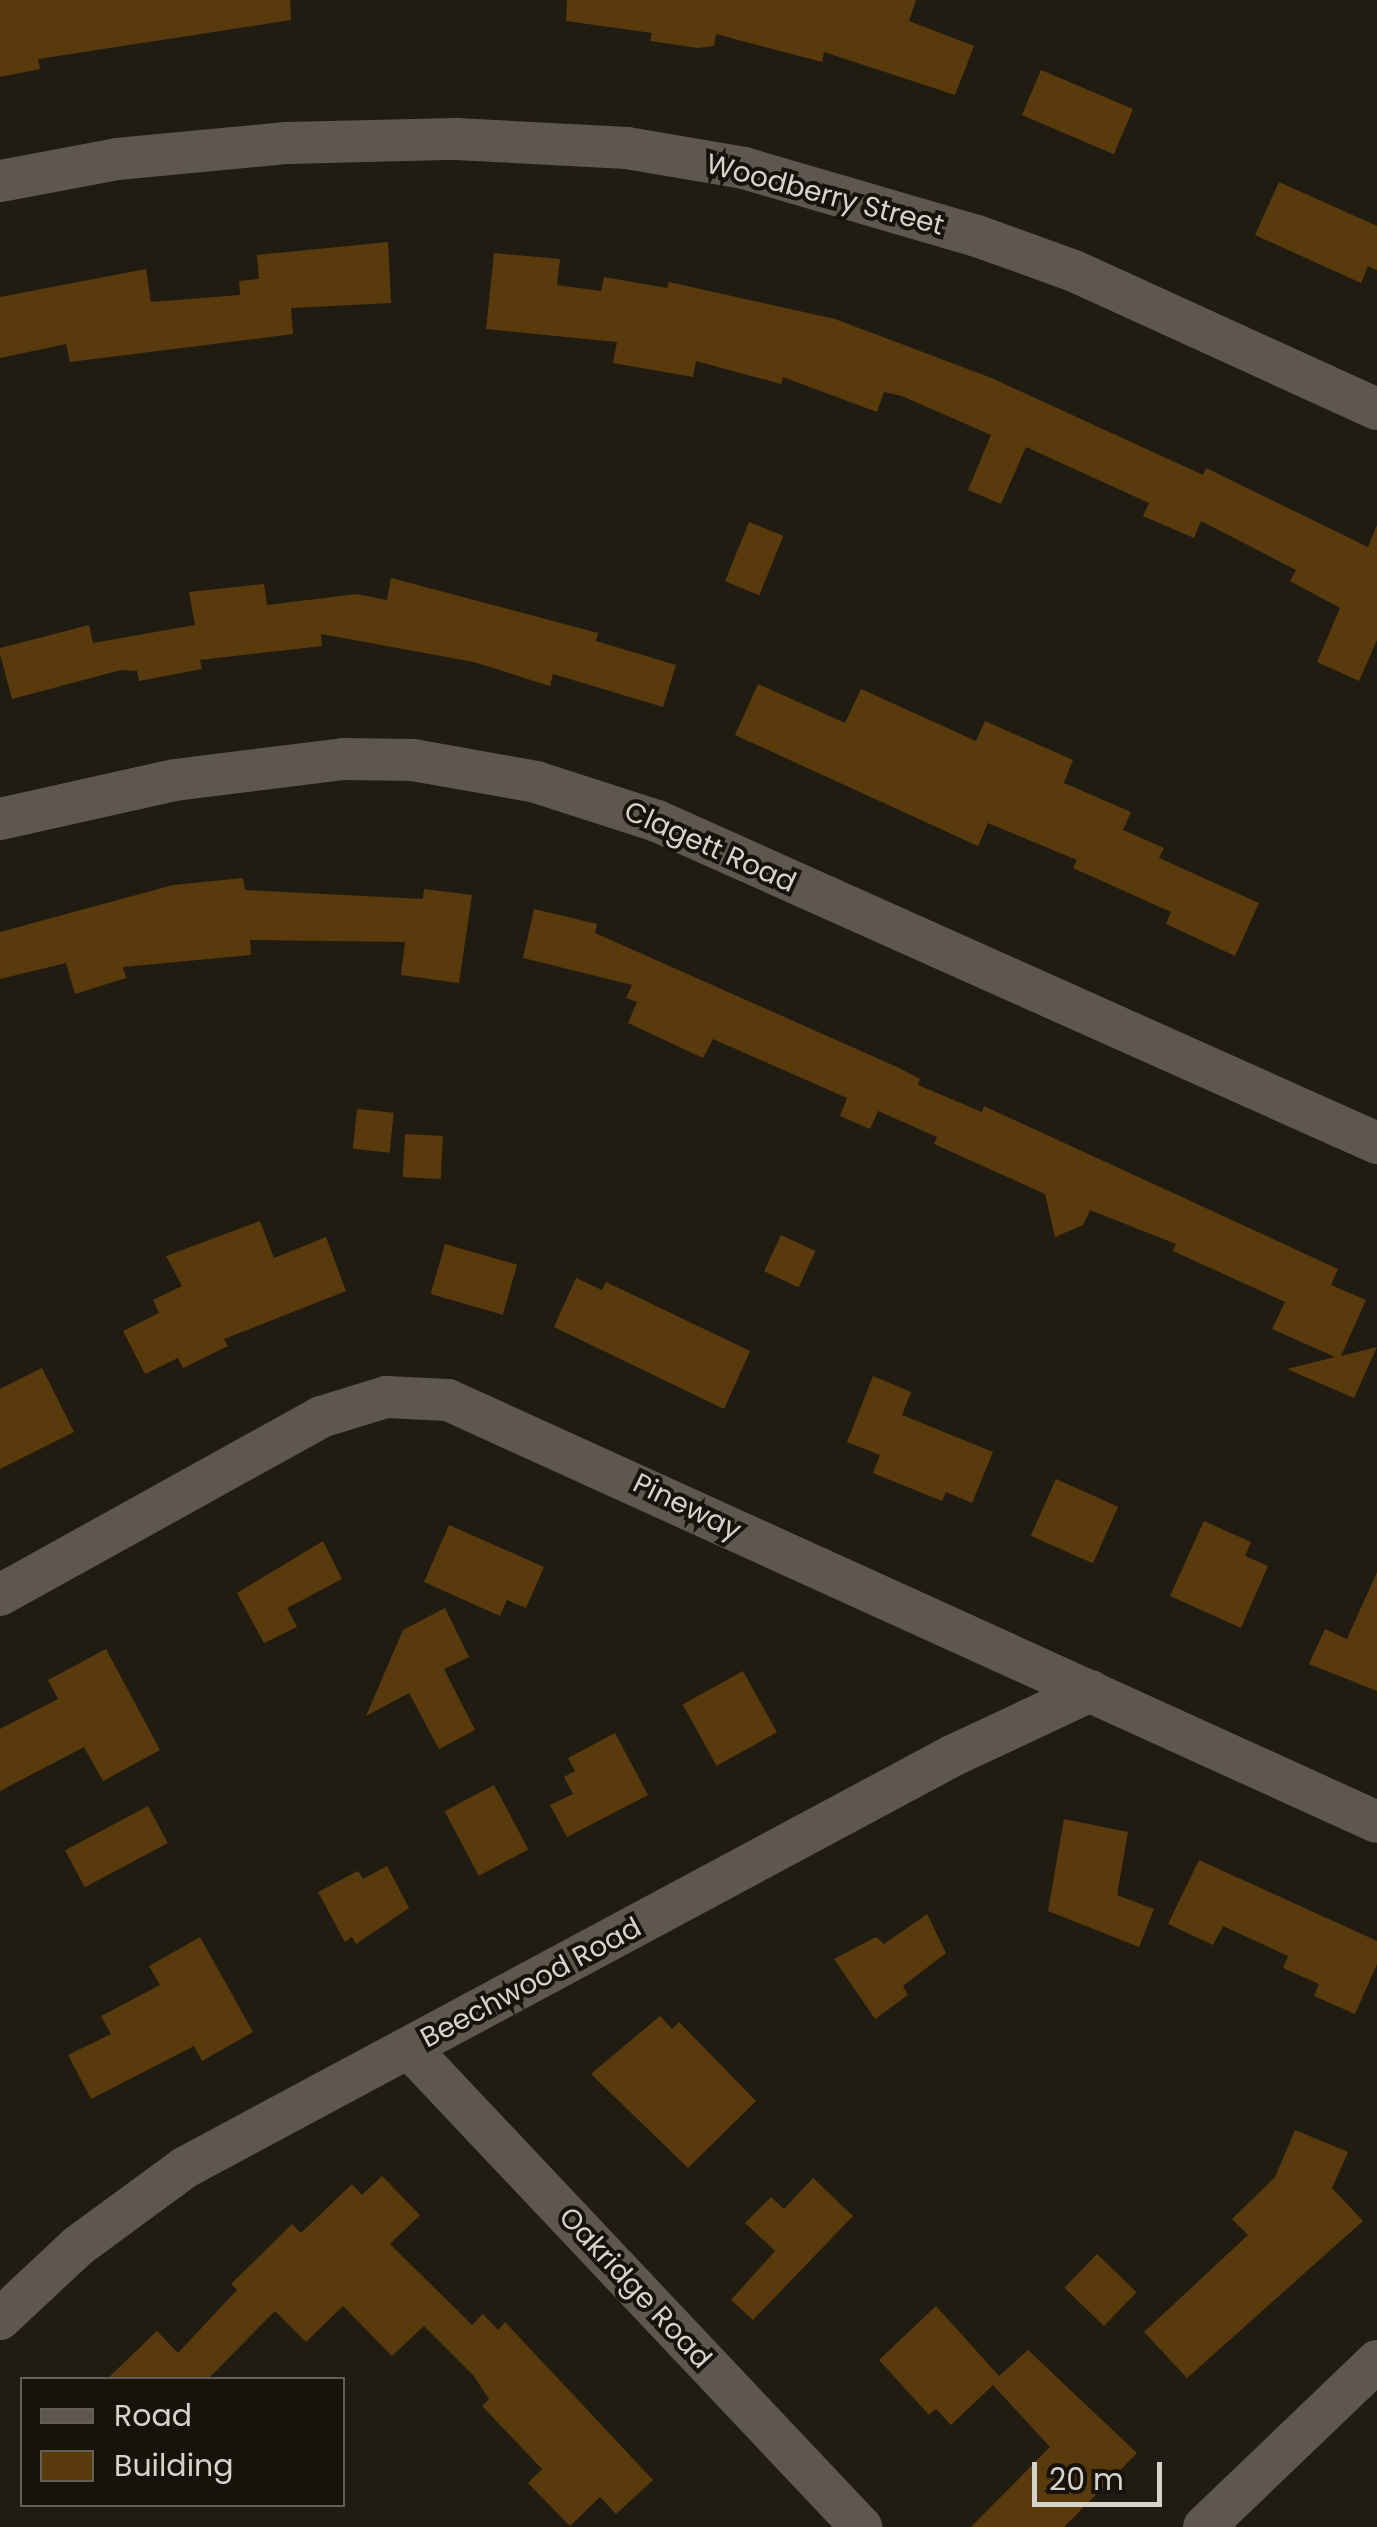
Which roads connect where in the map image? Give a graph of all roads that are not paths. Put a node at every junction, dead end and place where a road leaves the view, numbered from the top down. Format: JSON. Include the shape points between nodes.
{"nodes":[{"id":1,"x":0,"y":182,"type":"edge"},
{"id":2,"x":1377,"y":409,"type":"edge"},
{"id":3,"x":0,"y":819,"type":"edge"},
{"id":4,"x":1377,"y":1142,"type":"edge"},
{"id":5,"x":0,"y":1594,"type":"edge"},
{"id":6,"x":1091,"y":1691,"type":"junction"},
{"id":7,"x":1377,"y":1822,"type":"edge"},
{"id":8,"x":409,"y":2048,"type":"junction"},
{"id":9,"x":0,"y":2319,"type":"edge"},
{"id":10,"x":1377,"y":2361,"type":"edge"},
{"id":11,"x":861,"y":2527,"type":"edge"},
{"id":12,"x":1204,"y":2527,"type":"edge"}],
"edges":[{"from":1,"to":2,"type":"street","name":"Woodberry Street","via":[[117,159],[358,140],[549,142],[744,168],[1074,271]]},
{"from":3,"to":4,"type":"street","name":"Clagett Road","via":[[175,780],[344,759],[413,760],[536,782],[657,821]]},
{"from":5,"to":6,"type":"street","name":"Pineway","via":[[321,1417],[408,1396],[448,1400],[500,1418],[838,1582]]},
{"from":6,"to":7,"type":"street","name":"Pineway"},
{"from":6,"to":8,"type":"street","name":"Beechwood Road","via":[[952,1756]]},
{"from":8,"to":9,"type":"street","name":"Beechwood Road","via":[[144,2194]]},
{"from":8,"to":11,"type":"street","name":"Oakridge Road"},
{"from":10,"to":12,"type":"street"}]}
